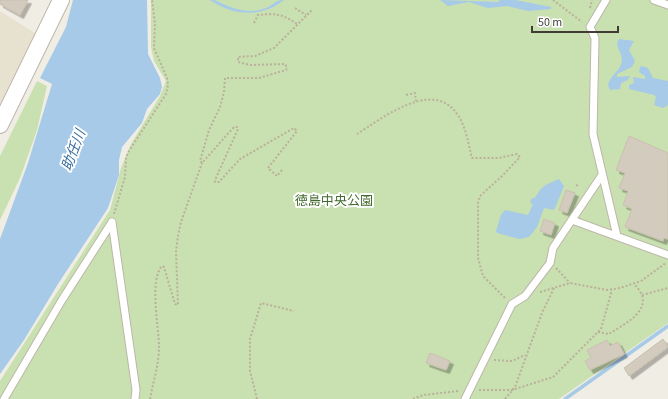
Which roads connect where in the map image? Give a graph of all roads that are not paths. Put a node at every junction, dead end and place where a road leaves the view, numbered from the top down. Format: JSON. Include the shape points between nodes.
{"nodes":[{"id":1,"x":61,"y":0,"type":"edge"},
{"id":2,"x":606,"y":0,"type":"edge"},
{"id":3,"x":654,"y":0,"type":"edge"},
{"id":4,"x":668,"y":5,"type":"edge"},
{"id":5,"x":0,"y":126,"type":"edge"},
{"id":6,"x":602,"y":175,"type":"junction"},
{"id":7,"x":572,"y":220,"type":"junction"},
{"id":8,"x":617,"y":236,"type":"junction"},
{"id":9,"x":668,"y":255,"type":"edge"},
{"id":10,"x":4,"y":399,"type":"edge"},
{"id":11,"x":135,"y":399,"type":"edge"},
{"id":12,"x":465,"y":399,"type":"edge"}],
"edges":[{"from":1,"to":5,"type":"street"},
{"from":2,"to":6,"type":"lane","via":[[590,26],[595,38],[593,134]]},
{"from":3,"to":4,"type":"lane"},
{"from":6,"to":7,"type":"lane"},
{"from":6,"to":8,"type":"lane"},
{"from":7,"to":8,"type":"lane"},
{"from":7,"to":12,"type":"lane","via":[[553,248],[550,262],[525,296],[512,304]]},
{"from":8,"to":9,"type":"lane"},
{"from":10,"to":11,"type":"lane","via":[[62,300],[112,222],[136,390]]}]}
